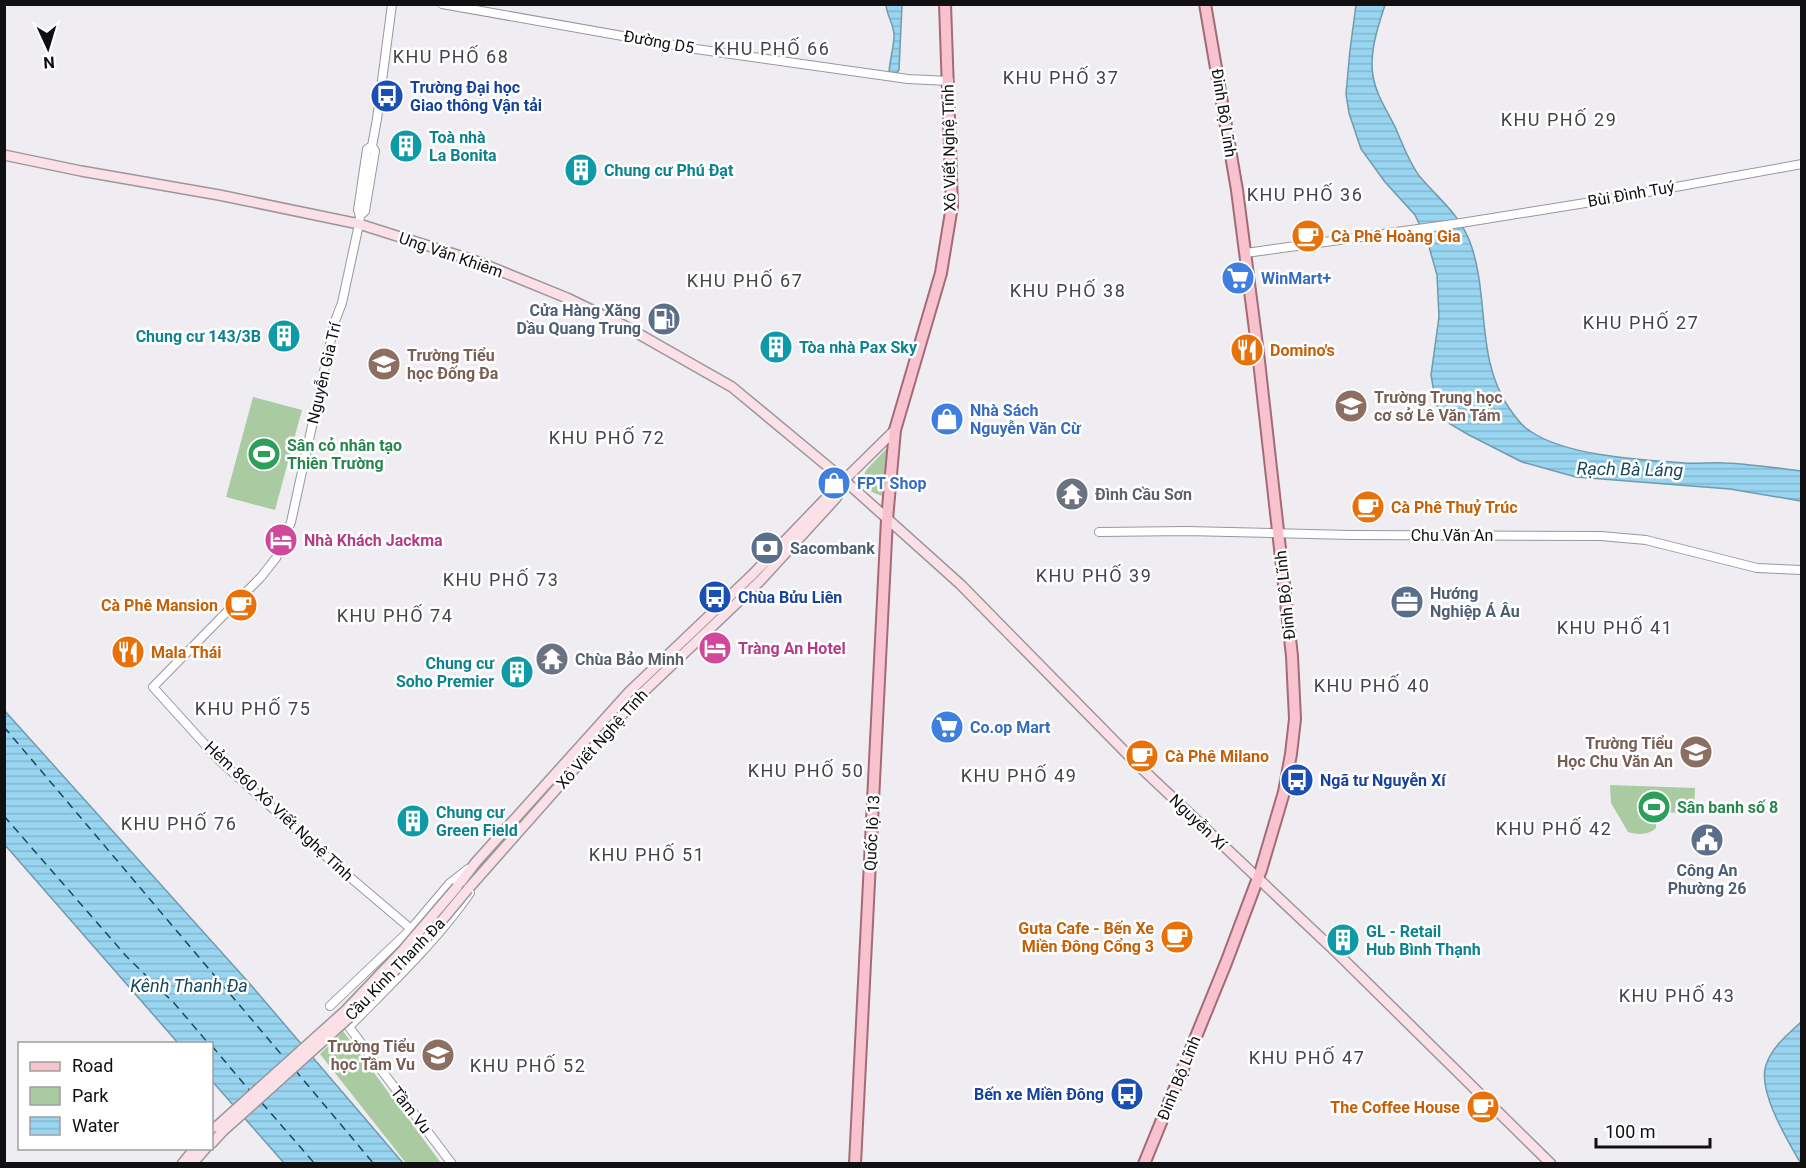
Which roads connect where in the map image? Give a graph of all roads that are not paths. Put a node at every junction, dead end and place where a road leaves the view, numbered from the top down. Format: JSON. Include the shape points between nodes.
{"nodes":[{"id":1,"x":392,"y":4,"type":"edge"},
{"id":2,"x":442,"y":4,"type":"edge"},
{"id":3,"x":945,"y":4,"type":"edge"},
{"id":4,"x":1205,"y":4,"type":"edge"},
{"id":5,"x":949,"y":81,"type":"junction"},
{"id":6,"x":4,"y":155,"type":"edge"},
{"id":7,"x":1802,"y":164,"type":"edge"},
{"id":8,"x":360,"y":220,"type":"junction"},
{"id":9,"x":1246,"y":253,"type":"junction"},
{"id":10,"x":895,"y":430,"type":"junction"},
{"id":11,"x":845,"y":481,"type":"junction"},
{"id":12,"x":887,"y":519,"type":"junction"},
{"id":13,"x":1099,"y":532,"type":"dead end"},
{"id":14,"x":1278,"y":533,"type":"junction"},
{"id":15,"x":1802,"y":570,"type":"edge"},
{"id":16,"x":756,"y":577,"type":"junction"},
{"id":17,"x":153,"y":687,"type":"joint"},
{"id":18,"x":476,"y":862,"type":"junction"},
{"id":19,"x":485,"y":870,"type":"junction"},
{"id":20,"x":1258,"y":880,"type":"junction"},
{"id":21,"x":457,"y":887,"type":"joint"},
{"id":22,"x":468,"y":889,"type":"joint"},
{"id":23,"x":411,"y":929,"type":"junction"},
{"id":24,"x":330,"y":1006,"type":"dead end"},
{"id":25,"x":349,"y":1027,"type":"joint"},
{"id":26,"x":213,"y":1130,"type":"edge"},
{"id":27,"x":213,"y":1142,"type":"edge"},
{"id":28,"x":194,"y":1150,"type":"edge"},
{"id":29,"x":205,"y":1150,"type":"edge"},
{"id":30,"x":182,"y":1164,"type":"edge"},
{"id":31,"x":192,"y":1164,"type":"edge"},
{"id":32,"x":452,"y":1164,"type":"edge"},
{"id":33,"x":855,"y":1164,"type":"edge"},
{"id":34,"x":1144,"y":1164,"type":"edge"},
{"id":35,"x":1551,"y":1164,"type":"edge"}],
"edges":[{"from":1,"to":8,"type":"street","name":"Nguyễn Gia Trí","via":[[372,146],[375,151]]},
{"from":2,"to":5,"type":"street","name":"Đường D5","via":[[696,49],[908,79]]},
{"from":3,"to":5,"type":"main road","name":"Xô Viết Nghệ Tĩnh"},
{"from":4,"to":9,"type":"main road","name":"Đinh Bộ Lĩnh"},
{"from":5,"to":10,"type":"main road","name":"Xô Viết Nghệ Tĩnh","via":[[952,206],[946,246]]},
{"from":6,"to":8,"type":"main road","name":"Ung Văn Khiêm"},
{"from":7,"to":9,"type":"street","name":"Bùi Đình Tuý","via":[[1461,223]]},
{"from":8,"to":11,"type":"main road","name":"Ung Văn Khiêm","via":[[485,264],[631,330],[732,387]]},
{"from":8,"to":17,"type":"street","name":"Nguyễn Gia Trí","via":[[291,522],[276,558]]},
{"from":9,"to":14,"type":"main road","name":"Đinh Bộ Lĩnh"},
{"from":10,"to":11,"type":"main road","name":"Xô Viết Nghệ Tĩnh"},
{"from":10,"to":12,"type":"main road","name":"Quốc lộ 13"},
{"from":11,"to":12,"type":"main road","name":"Nguyễn Xí"},
{"from":11,"to":16,"type":"main road","name":"Xô Viết Nghệ Tĩnh","via":[[836,498]]},
{"from":12,"to":20,"type":"main road","name":"Nguyễn Xí","via":[[960,584]]},
{"from":12,"to":33,"type":"main road","name":"Quốc lộ 13"},
{"from":13,"to":14,"type":"street","name":"Chu Văn An"},
{"from":14,"to":15,"type":"street","name":"Chu Văn An","via":[[1601,536],[1646,540],[1757,568]]},
{"from":14,"to":20,"type":"main road","name":"Đinh Bộ Lĩnh","via":[[1295,719],[1284,792]]},
{"from":16,"to":18,"type":"main road","name":"Xô Viết Nghệ Tĩnh","via":[[629,692]]},
{"from":16,"to":19,"type":"main road","name":"Xô Viết Nghệ Tĩnh","via":[[636,699]]},
{"from":17,"to":23,"type":"street","name":"Hẻm 860 Xô Viết Nghệ Tĩnh","via":[[219,760]]},
{"from":18,"to":21,"type":"main road","name":"Xô Viết Nghệ Tĩnh"},
{"from":18,"to":23,"type":"street","name":"Xô Viết Nghệ Tĩnh","via":[[449,884]]},
{"from":19,"to":22,"type":"main road","name":"Xô Viết Nghệ Tĩnh"},
{"from":19,"to":25,"type":"street","name":"Xô Viết Nghệ Tĩnh","via":[[451,917]]},
{"from":20,"to":34,"type":"main road","name":"Đinh Bộ Lĩnh"},
{"from":20,"to":35,"type":"main road","name":"Nguyễn Xí"},
{"from":21,"to":26,"type":"main road","name":"Cầu Kinh Thanh Đa","bridge":true,"via":[[345,1011]]},
{"from":22,"to":27,"type":"main road","name":"Cầu Kinh Thanh Đa","bridge":true,"via":[[352,1015]]},
{"from":23,"to":24,"type":"street","name":"Xô Viết Nghệ Tĩnh"},
{"from":25,"to":32,"type":"street","name":"Tầm Vu"},
{"from":28,"to":30,"type":"main road"},
{"from":29,"to":31,"type":"main road"}]}
